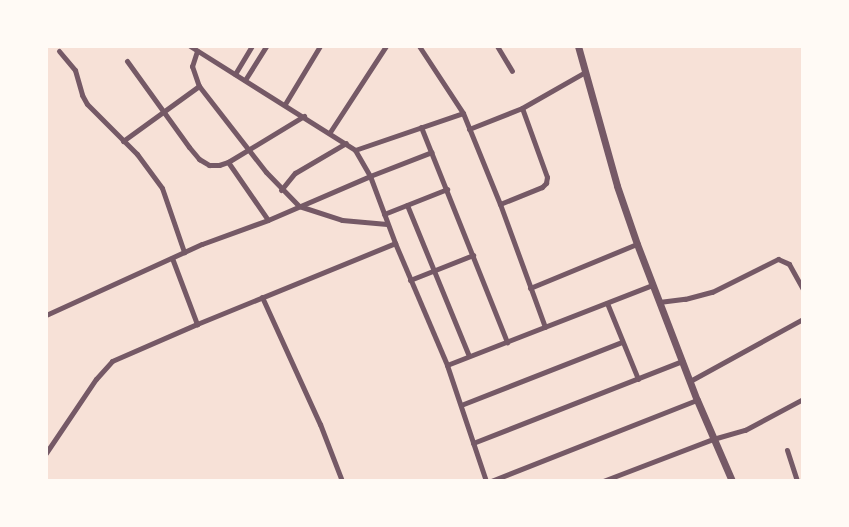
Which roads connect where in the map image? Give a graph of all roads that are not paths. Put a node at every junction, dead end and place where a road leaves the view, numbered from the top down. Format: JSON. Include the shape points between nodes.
{"nodes":[{"id":1,"x":190,"y":46,"type":"edge"},
{"id":2,"x":252,"y":46,"type":"edge"},
{"id":3,"x":266,"y":46,"type":"edge"},
{"id":4,"x":320,"y":46,"type":"edge"},
{"id":5,"x":386,"y":46,"type":"edge"},
{"id":6,"x":419,"y":46,"type":"edge"},
{"id":7,"x":497,"y":46,"type":"edge"},
{"id":8,"x":578,"y":46,"type":"edge"},
{"id":9,"x":59,"y":51,"type":"dead end"},
{"id":10,"x":197,"y":51,"type":"junction"},
{"id":11,"x":127,"y":61,"type":"dead end"},
{"id":12,"x":512,"y":71,"type":"dead end"},
{"id":13,"x":585,"y":72,"type":"junction"},
{"id":14,"x":235,"y":74,"type":"junction"},
{"id":15,"x":245,"y":80,"type":"junction"},
{"id":16,"x":199,"y":86,"type":"junction"},
{"id":17,"x":284,"y":104,"type":"junction"},
{"id":18,"x":522,"y":108,"type":"junction"},
{"id":19,"x":164,"y":112,"type":"junction"},
{"id":20,"x":463,"y":113,"type":"junction"},
{"id":21,"x":304,"y":116,"type":"junction"},
{"id":22,"x":421,"y":127,"type":"junction"},
{"id":23,"x":469,"y":128,"type":"junction"},
{"id":24,"x":330,"y":132,"type":"junction"},
{"id":25,"x":123,"y":141,"type":"junction"},
{"id":26,"x":346,"y":143,"type":"junction"},
{"id":27,"x":249,"y":150,"type":"junction"},
{"id":28,"x":355,"y":150,"type":"junction"},
{"id":29,"x":432,"y":152,"type":"junction"},
{"id":30,"x":228,"y":162,"type":"junction"},
{"id":31,"x":370,"y":176,"type":"junction"},
{"id":32,"x":447,"y":189,"type":"junction"},
{"id":33,"x":281,"y":190,"type":"junction"},
{"id":34,"x":500,"y":204,"type":"junction"},
{"id":35,"x":407,"y":205,"type":"junction"},
{"id":36,"x":299,"y":206,"type":"junction"},
{"id":37,"x":384,"y":214,"type":"junction"},
{"id":38,"x":268,"y":220,"type":"junction"},
{"id":39,"x":388,"y":224,"type":"junction"},
{"id":40,"x":395,"y":244,"type":"junction"},
{"id":41,"x":637,"y":244,"type":"junction"},
{"id":42,"x":184,"y":252,"type":"junction"},
{"id":43,"x":473,"y":255,"type":"junction"},
{"id":44,"x":172,"y":258,"type":"junction"},
{"id":45,"x":434,"y":271,"type":"junction"},
{"id":46,"x":410,"y":280,"type":"junction"},
{"id":47,"x":652,"y":285,"type":"junction"},
{"id":48,"x":530,"y":288,"type":"junction"},
{"id":49,"x":803,"y":289,"type":"edge"},
{"id":50,"x":262,"y":297,"type":"junction"},
{"id":51,"x":607,"y":302,"type":"junction"},
{"id":52,"x":659,"y":302,"type":"junction"},
{"id":53,"x":46,"y":315,"type":"edge"},
{"id":54,"x":803,"y":320,"type":"edge"},
{"id":55,"x":196,"y":324,"type":"junction"},
{"id":56,"x":545,"y":327,"type":"junction"},
{"id":57,"x":507,"y":342,"type":"junction"},
{"id":58,"x":622,"y":342,"type":"junction"},
{"id":59,"x":469,"y":356,"type":"junction"},
{"id":60,"x":682,"y":361,"type":"junction"},
{"id":61,"x":447,"y":365,"type":"junction"},
{"id":62,"x":638,"y":379,"type":"junction"},
{"id":63,"x":690,"y":381,"type":"junction"},
{"id":64,"x":803,"y":399,"type":"edge"},
{"id":65,"x":697,"y":400,"type":"junction"},
{"id":66,"x":461,"y":405,"type":"junction"},
{"id":67,"x":714,"y":439,"type":"junction"},
{"id":68,"x":473,"y":443,"type":"junction"},
{"id":69,"x":787,"y":450,"type":"dead end"},
{"id":70,"x":46,"y":453,"type":"edge"},
{"id":71,"x":803,"y":471,"type":"edge"},
{"id":72,"x":795,"y":474,"type":"junction"},
{"id":73,"x":342,"y":481,"type":"edge"},
{"id":74,"x":486,"y":481,"type":"edge"},
{"id":75,"x":491,"y":481,"type":"edge"},
{"id":76,"x":603,"y":481,"type":"edge"},
{"id":77,"x":732,"y":481,"type":"edge"},
{"id":78,"x":798,"y":481,"type":"edge"}],
"edges":[{"from":1,"to":10,"type":"street"},
{"from":2,"to":14,"type":"street"},
{"from":3,"to":15,"type":"street"},
{"from":4,"to":17,"type":"street"},
{"from":5,"to":24,"type":"street"},
{"from":6,"to":20,"type":"street"},
{"from":7,"to":12,"type":"street"},
{"from":8,"to":13,"type":"street"},
{"from":9,"to":25,"type":"street","via":[[75,70],[87,104]]},
{"from":10,"to":14,"type":"street"},
{"from":10,"to":16,"type":"street","via":[[192,66]]},
{"from":11,"to":19,"type":"street"},
{"from":13,"to":18,"type":"street"},
{"from":13,"to":41,"type":"street","via":[[616,186]]},
{"from":14,"to":15,"type":"street"},
{"from":15,"to":17,"type":"street"},
{"from":16,"to":19,"type":"street"},
{"from":16,"to":27,"type":"street"},
{"from":17,"to":21,"type":"street"},
{"from":18,"to":23,"type":"street"},
{"from":18,"to":34,"type":"street","via":[[547,177],[546,183]]},
{"from":19,"to":25,"type":"street"},
{"from":19,"to":30,"type":"street","via":[[199,158],[209,164]]},
{"from":20,"to":22,"type":"street"},
{"from":20,"to":23,"type":"street"},
{"from":21,"to":24,"type":"street"},
{"from":21,"to":27,"type":"street"},
{"from":22,"to":28,"type":"street"},
{"from":22,"to":29,"type":"street"},
{"from":23,"to":34,"type":"street"},
{"from":24,"to":26,"type":"street"},
{"from":25,"to":42,"type":"street","via":[[162,188]]},
{"from":26,"to":28,"type":"street"},
{"from":26,"to":33,"type":"street","via":[[295,173]]},
{"from":27,"to":30,"type":"street"},
{"from":27,"to":33,"type":"street"},
{"from":28,"to":31,"type":"street"},
{"from":29,"to":31,"type":"street"},
{"from":29,"to":32,"type":"street"},
{"from":30,"to":38,"type":"street"},
{"from":31,"to":36,"type":"street"},
{"from":31,"to":37,"type":"street"},
{"from":32,"to":35,"type":"street"},
{"from":32,"to":43,"type":"street"},
{"from":33,"to":36,"type":"street"},
{"from":34,"to":48,"type":"street"},
{"from":35,"to":37,"type":"street"},
{"from":35,"to":45,"type":"street"},
{"from":36,"to":38,"type":"street"},
{"from":36,"to":39,"type":"street","via":[[342,220]]},
{"from":37,"to":39,"type":"street"},
{"from":38,"to":42,"type":"street"},
{"from":39,"to":40,"type":"street"},
{"from":40,"to":46,"type":"street"},
{"from":40,"to":50,"type":"street"},
{"from":41,"to":47,"type":"street"},
{"from":41,"to":48,"type":"street"},
{"from":42,"to":44,"type":"street"},
{"from":43,"to":45,"type":"street"},
{"from":43,"to":57,"type":"street"},
{"from":44,"to":53,"type":"street"},
{"from":44,"to":55,"type":"street"},
{"from":45,"to":46,"type":"street"},
{"from":45,"to":59,"type":"street"},
{"from":46,"to":61,"type":"street"},
{"from":47,"to":51,"type":"street"},
{"from":47,"to":52,"type":"street"},
{"from":48,"to":56,"type":"street"},
{"from":49,"to":52,"type":"street","via":[[788,264],[778,258],[712,292]]},
{"from":50,"to":55,"type":"street"},
{"from":50,"to":73,"type":"street","via":[[320,424]]},
{"from":51,"to":56,"type":"street"},
{"from":51,"to":58,"type":"street"},
{"from":52,"to":60,"type":"street"},
{"from":54,"to":63,"type":"street"},
{"from":55,"to":70,"type":"street","via":[[112,361],[96,379]]},
{"from":56,"to":57,"type":"street"},
{"from":57,"to":59,"type":"street"},
{"from":58,"to":62,"type":"street"},
{"from":58,"to":66,"type":"street"},
{"from":59,"to":61,"type":"street"},
{"from":60,"to":62,"type":"street"},
{"from":60,"to":63,"type":"street"},
{"from":61,"to":66,"type":"street"},
{"from":62,"to":68,"type":"street"},
{"from":63,"to":65,"type":"street"},
{"from":64,"to":67,"type":"street","via":[[745,430]]},
{"from":65,"to":67,"type":"street"},
{"from":65,"to":75,"type":"street"},
{"from":66,"to":68,"type":"street"},
{"from":67,"to":76,"type":"street"},
{"from":67,"to":77,"type":"street"},
{"from":68,"to":74,"type":"street"},
{"from":69,"to":72,"type":"street"},
{"from":71,"to":72,"type":"street"},
{"from":72,"to":78,"type":"street"}]}
